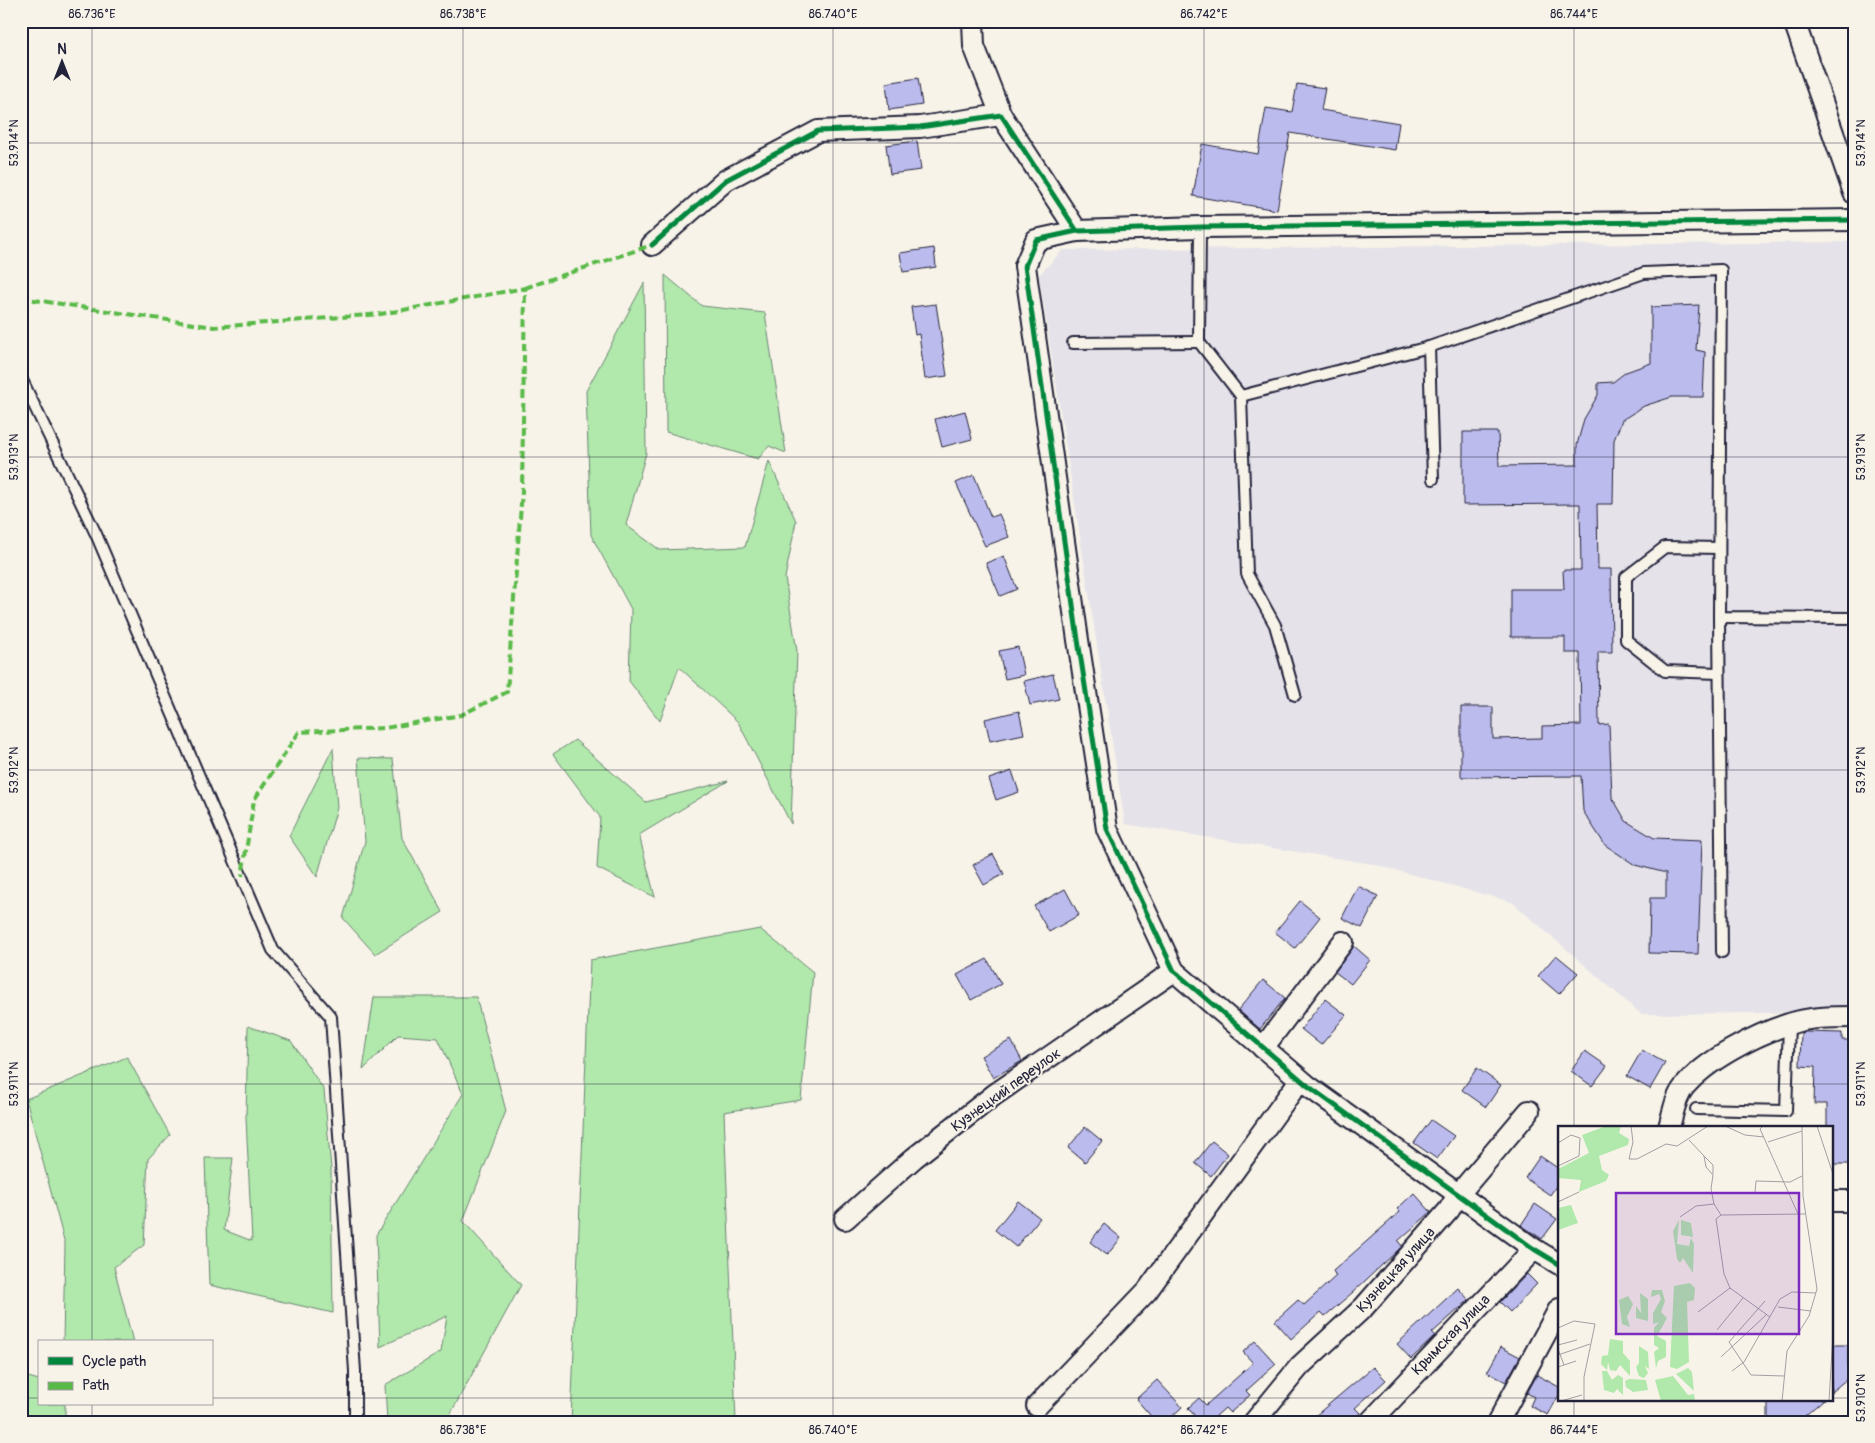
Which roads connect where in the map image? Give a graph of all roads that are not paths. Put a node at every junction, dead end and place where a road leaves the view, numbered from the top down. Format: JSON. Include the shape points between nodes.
{"nodes":[{"id":1,"x":973,"y":21,"type":"edge"},
{"id":2,"x":1794,"y":21,"type":"edge"},
{"id":3,"x":1001,"y":115,"type":"junction"},
{"id":4,"x":1854,"y":193,"type":"edge"},
{"id":5,"x":1854,"y":220,"type":"edge"},
{"id":6,"x":1200,"y":227,"type":"junction"},
{"id":7,"x":1077,"y":231,"type":"junction"},
{"id":8,"x":652,"y":245,"type":"dead end"},
{"id":9,"x":1199,"y":342,"type":"junction"},
{"id":10,"x":1073,"y":343,"type":"dead end"},
{"id":11,"x":1429,"y":346,"type":"junction"},
{"id":12,"x":21,"y":378,"type":"edge"},
{"id":13,"x":1241,"y":396,"type":"junction"},
{"id":14,"x":1432,"y":479,"type":"dead end"},
{"id":15,"x":1719,"y":548,"type":"junction"},
{"id":16,"x":1719,"y":617,"type":"junction"},
{"id":17,"x":1854,"y":618,"type":"edge"},
{"id":18,"x":1718,"y":673,"type":"junction"},
{"id":19,"x":1296,"y":695,"type":"dead end"},
{"id":20,"x":1343,"y":942,"type":"dead end"},
{"id":21,"x":1722,"y":952,"type":"dead end"},
{"id":22,"x":1174,"y":971,"type":"junction"},
{"id":23,"x":1854,"y":1017,"type":"edge"},
{"id":24,"x":1789,"y":1024,"type":"junction"},
{"id":25,"x":1263,"y":1048,"type":"junction"},
{"id":26,"x":1300,"y":1080,"type":"junction"},
{"id":27,"x":1696,"y":1109,"type":"dead end"},
{"id":28,"x":1528,"y":1110,"type":"dead end"},
{"id":29,"x":1669,"y":1126,"type":"edge"},
{"id":30,"x":1458,"y":1195,"type":"junction"},
{"id":31,"x":1832,"y":1201,"type":"edge"},
{"id":32,"x":1854,"y":1201,"type":"edge"},
{"id":33,"x":845,"y":1219,"type":"dead end"},
{"id":34,"x":1534,"y":1249,"type":"junction"},
{"id":35,"x":1558,"y":1263,"type":"edge"},
{"id":36,"x":1558,"y":1312,"type":"edge"},
{"id":37,"x":1037,"y":1406,"type":"dead end"},
{"id":38,"x":355,"y":1422,"type":"edge"},
{"id":39,"x":1254,"y":1422,"type":"edge"},
{"id":40,"x":1370,"y":1422,"type":"edge"},
{"id":41,"x":1498,"y":1422,"type":"edge"}],
"edges":[{"from":1,"to":3,"type":"street","via":[[974,46]]},
{"from":2,"to":4,"type":"street"},
{"from":3,"to":7,"type":"street"},
{"from":3,"to":8,"type":"street","via":[[920,127],[818,131],[726,180]]},
{"from":5,"to":6,"type":"street"},
{"from":6,"to":7,"type":"street"},
{"from":6,"to":9,"type":"lane"},
{"from":7,"to":22,"type":"street","via":[[1036,240],[1025,266],[1108,829]]},
{"from":9,"to":10,"type":"lane"},
{"from":9,"to":13,"type":"lane"},
{"from":11,"to":13,"type":"lane"},
{"from":11,"to":14,"type":"lane"},
{"from":11,"to":15,"type":"lane","via":[[1644,273],[1721,270]]},
{"from":12,"to":38,"type":"lane","via":[[96,534],[273,950],[331,1017],[355,1371]]},
{"from":13,"to":19,"type":"lane","via":[[1248,574],[1275,626]]},
{"from":15,"to":16,"type":"lane"},
{"from":15,"to":18,"type":"lane","via":[[1665,547],[1626,577],[1626,640],[1665,671]]},
{"from":16,"to":17,"type":"lane"},
{"from":16,"to":18,"type":"lane"},
{"from":18,"to":21,"type":"lane"},
{"from":20,"to":25,"type":"street"},
{"from":22,"to":25,"type":"street"},
{"from":22,"to":33,"type":"street","name":"Кузнецкий переулок","via":[[994,1096],[914,1158]]},
{"from":23,"to":24,"type":"street"},
{"from":24,"to":27,"type":"lane","via":[[1786,1111]]},
{"from":24,"to":29,"type":"street","via":[[1736,1047],[1706,1067],[1683,1087]]},
{"from":25,"to":26,"type":"street"},
{"from":26,"to":30,"type":"street"},
{"from":26,"to":37,"type":"street","via":[[1148,1291]]},
{"from":28,"to":30,"type":"street","name":"Кузнецкая улица"},
{"from":30,"to":34,"type":"street"},
{"from":30,"to":39,"type":"street","name":"Кузнецкая улица","via":[[1449,1210],[1364,1307],[1300,1366]]},
{"from":31,"to":32,"type":"street"},
{"from":34,"to":35,"type":"street"},
{"from":34,"to":40,"type":"street","name":"Крымская улица"},
{"from":36,"to":41,"type":"street"}]}
